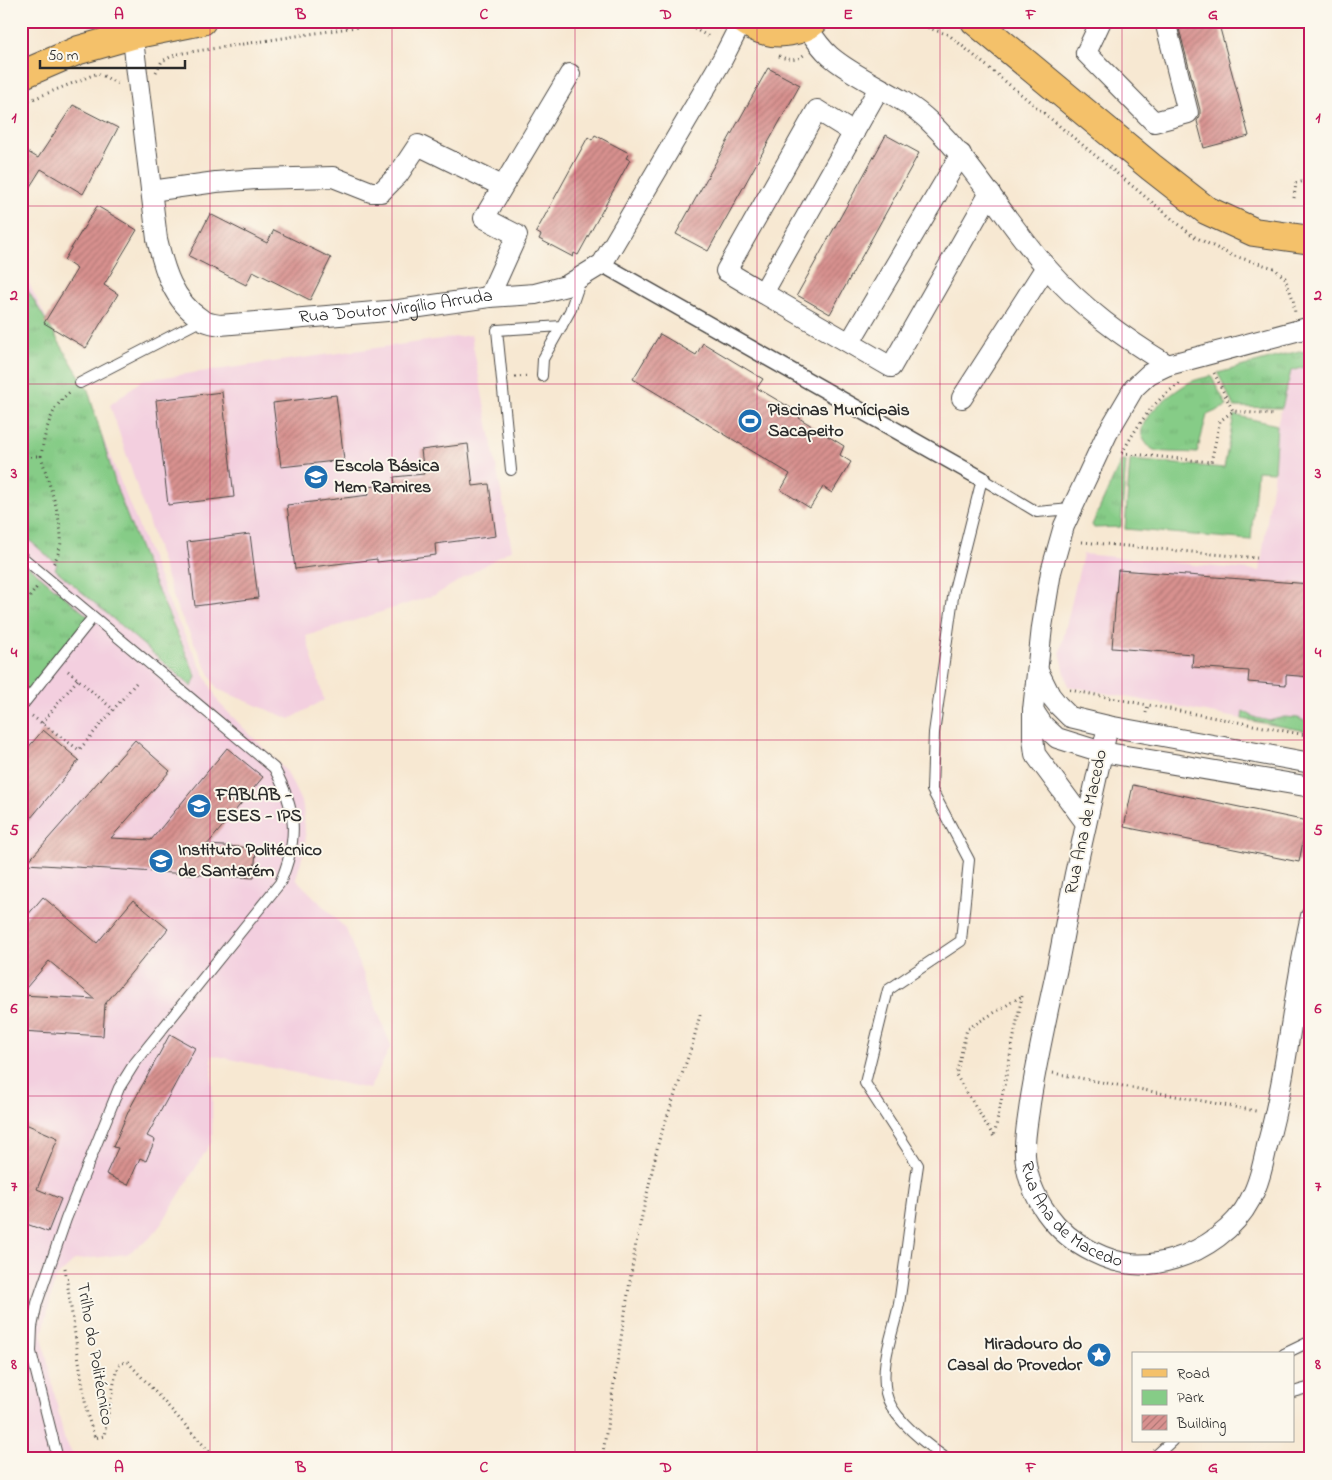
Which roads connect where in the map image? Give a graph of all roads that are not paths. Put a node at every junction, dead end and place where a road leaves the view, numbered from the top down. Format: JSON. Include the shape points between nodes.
{"nodes":[{"id":1,"x":202,"y":21,"type":"edge"},
{"id":2,"x":743,"y":21,"type":"edge"},
{"id":3,"x":1101,"y":21,"type":"edge"},
{"id":4,"x":1165,"y":21,"type":"edge"},
{"id":5,"x":975,"y":22,"type":"edge"},
{"id":6,"x":811,"y":24,"type":"edge"},
{"id":7,"x":131,"y":28,"type":"edge"},
{"id":8,"x":570,"y":74,"type":"dead end"},
{"id":9,"x":21,"y":75,"type":"edge"},
{"id":10,"x":879,"y":88,"type":"junction"},
{"id":11,"x":854,"y":133,"type":"junction"},
{"id":12,"x":960,"y":154,"type":"junction"},
{"id":13,"x":502,"y":186,"type":"junction"},
{"id":14,"x":151,"y":191,"type":"junction"},
{"id":15,"x":990,"y":193,"type":"junction"},
{"id":16,"x":1311,"y":240,"type":"edge"},
{"id":17,"x":602,"y":264,"type":"junction"},
{"id":18,"x":1046,"y":268,"type":"junction"},
{"id":19,"x":582,"y":276,"type":"junction"},
{"id":20,"x":764,"y":293,"type":"junction"},
{"id":21,"x":489,"y":297,"type":"junction"},
{"id":22,"x":202,"y":320,"type":"junction"},
{"id":23,"x":562,"y":326,"type":"junction"},
{"id":24,"x":1311,"y":327,"type":"edge"},
{"id":25,"x":850,"y":342,"type":"junction"},
{"id":26,"x":1168,"y":365,"type":"junction"},
{"id":27,"x":542,"y":376,"type":"road end"},
{"id":28,"x":80,"y":383,"type":"road end"},
{"id":29,"x":962,"y":398,"type":"dead end"},
{"id":30,"x":511,"y":470,"type":"dead end"},
{"id":31,"x":982,"y":479,"type":"junction"},
{"id":32,"x":1071,"y":509,"type":"junction"},
{"id":33,"x":21,"y":556,"type":"edge"},
{"id":34,"x":93,"y":617,"type":"junction"},
{"id":35,"x":1038,"y":671,"type":"junction"},
{"id":36,"x":25,"y":710,"type":"edge"},
{"id":37,"x":1033,"y":710,"type":"junction"},
{"id":38,"x":1108,"y":726,"type":"junction"},
{"id":39,"x":1102,"y":752,"type":"junction"},
{"id":40,"x":1311,"y":763,"type":"edge"},
{"id":41,"x":1311,"y":788,"type":"edge"},
{"id":42,"x":1086,"y":823,"type":"junction"},
{"id":43,"x":1311,"y":916,"type":"edge"},
{"id":44,"x":1311,"y":1341,"type":"edge"},
{"id":45,"x":1288,"y":1352,"type":"edge"},
{"id":46,"x":1311,"y":1388,"type":"edge"},
{"id":47,"x":1294,"y":1392,"type":"edge"},
{"id":48,"x":1171,"y":1442,"type":"edge"},
{"id":49,"x":58,"y":1459,"type":"edge"},
{"id":50,"x":947,"y":1459,"type":"edge"},
{"id":51,"x":1152,"y":1459,"type":"edge"}],
"edges":[{"from":1,"to":7,"type":"main road"},
{"from":2,"to":6,"type":"main road","via":[[763,30],[785,33]]},
{"from":2,"to":17,"type":"street","name":"Rua Doutor Virgílio Arruda"},
{"from":3,"to":4,"type":"street","via":[[1086,53],[1154,122],[1188,113]]},
{"from":5,"to":16,"type":"main road","via":[[1206,210],[1254,232]]},
{"from":6,"to":10,"type":"street","via":[[818,44]]},
{"from":7,"to":9,"type":"main road"},
{"from":7,"to":14,"type":"street"},
{"from":8,"to":13,"type":"street"},
{"from":10,"to":11,"type":"street"},
{"from":10,"to":12,"type":"street","via":[[926,118]]},
{"from":11,"to":20,"type":"street"},
{"from":11,"to":20,"type":"street","via":[[817,110],[726,271]]},
{"from":12,"to":15,"type":"street"},
{"from":12,"to":25,"type":"street"},
{"from":13,"to":14,"type":"street","via":[[418,145],[398,175],[381,192],[371,192],[333,177],[216,182]]},
{"from":13,"to":21,"type":"street","via":[[484,218],[517,235]]},
{"from":14,"to":22,"type":"street","via":[[157,238],[166,273],[181,301]]},
{"from":15,"to":18,"type":"street"},
{"from":15,"to":25,"type":"street","via":[[891,367]]},
{"from":17,"to":19,"type":"street","name":"Rua Doutor Virgílio Arruda"},
{"from":17,"to":31,"type":"street"},
{"from":18,"to":26,"type":"street","via":[[1109,326]]},
{"from":18,"to":29,"type":"street"},
{"from":19,"to":21,"type":"street","name":"Rua Doutor Virgílio Arruda","via":[[566,286],[535,294]]},
{"from":19,"to":23,"type":"lane"},
{"from":20,"to":25,"type":"street"},
{"from":21,"to":22,"type":"street","name":"Rua Doutor Virgílio Arruda","via":[[400,310],[220,325]]},
{"from":22,"to":28,"type":"lane"},
{"from":23,"to":27,"type":"lane","via":[[543,359]]},
{"from":23,"to":30,"type":"lane","via":[[497,330]]},
{"from":24,"to":26,"type":"street"},
{"from":26,"to":32,"type":"street","via":[[1149,374],[1134,388],[1107,434]]},
{"from":31,"to":32,"type":"lane","via":[[1037,512]]},
{"from":31,"to":50,"type":"lane","via":[[954,590],[934,733],[932,790],[969,860],[961,941],[888,990],[865,1083],[918,1165],[898,1305],[884,1364],[886,1395],[900,1418],[927,1445]]},
{"from":32,"to":35,"type":"street","via":[[1051,572]]},
{"from":33,"to":34,"type":"lane"},
{"from":34,"to":36,"type":"lane"},
{"from":34,"to":49,"type":"lane","via":[[274,768],[285,788],[294,834],[290,860],[280,883],[134,1064],[119,1088],[61,1233],[37,1303],[31,1352]]},
{"from":35,"to":37,"type":"street"},
{"from":35,"to":38,"type":"street","via":[[1050,695],[1070,717]]},
{"from":37,"to":39,"type":"street","via":[[1057,738]]},
{"from":37,"to":42,"type":"street","via":[[1035,754]]},
{"from":38,"to":39,"type":"street","name":"Rua Ana de Macedo"},
{"from":38,"to":40,"type":"street"},
{"from":39,"to":41,"type":"street"},
{"from":39,"to":42,"type":"street","name":"Rua Ana de Macedo"},
{"from":42,"to":43,"type":"street","name":"Rua Ana de Macedo","via":[[1036,1069],[1025,1136],[1025,1156],[1032,1187],[1051,1219],[1072,1241],[1110,1260],[1134,1265],[1186,1256],[1219,1236],[1251,1199],[1276,1115]]},
{"from":44,"to":45,"type":"lane"},
{"from":46,"to":47,"type":"lane"},
{"from":48,"to":51,"type":"lane"}]}
